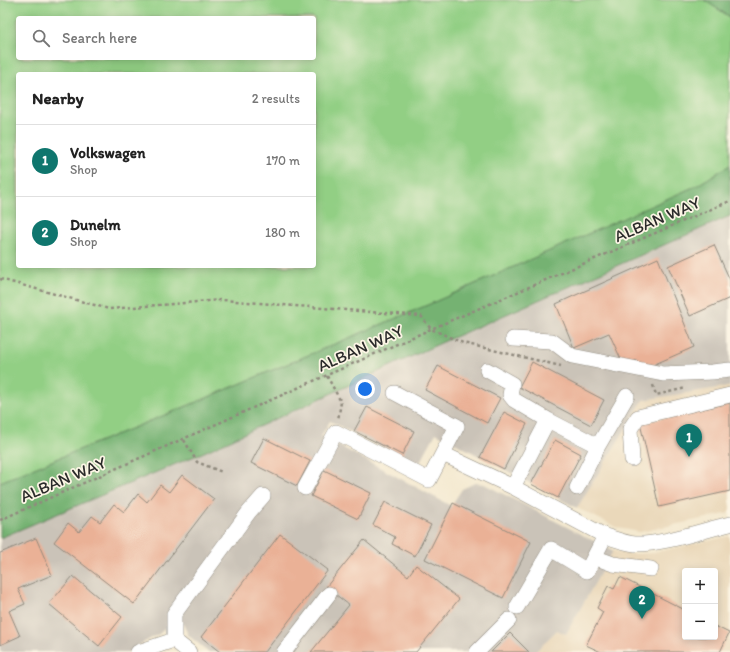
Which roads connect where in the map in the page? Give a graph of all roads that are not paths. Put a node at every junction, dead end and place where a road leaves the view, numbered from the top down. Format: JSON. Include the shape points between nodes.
{"nodes":[{"id":1,"x":513,"y":339,"type":"dead end"},
{"id":2,"x":487,"y":370,"type":"dead end"},
{"id":3,"x":730,"y":370,"type":"edge"},
{"id":4,"x":395,"y":393,"type":"dead end"},
{"id":5,"x":627,"y":396,"type":"dead end"},
{"id":6,"x":730,"y":396,"type":"edge"},
{"id":7,"x":548,"y":420,"type":"junction"},
{"id":8,"x":598,"y":446,"type":"junction"},
{"id":9,"x":443,"y":454,"type":"junction"},
{"id":10,"x":632,"y":458,"type":"dead end"},
{"id":11,"x":514,"y":487,"type":"junction"},
{"id":12,"x":305,"y":488,"type":"dead end"},
{"id":13,"x":577,"y":488,"type":"dead end"},
{"id":14,"x":263,"y":496,"type":"dead end"},
{"id":15,"x":730,"y":524,"type":"edge"},
{"id":16,"x":605,"y":536,"type":"junction"},
{"id":17,"x":594,"y":557,"type":"junction"},
{"id":18,"x":651,"y":569,"type":"dead end"},
{"id":19,"x":328,"y":594,"type":"dead end"},
{"id":20,"x":517,"y":608,"type":"dead end"},
{"id":21,"x":509,"y":620,"type":"dead end"},
{"id":22,"x":174,"y":640,"type":"junction"},
{"id":23,"x":138,"y":652,"type":"edge"},
{"id":24,"x":189,"y":652,"type":"edge"},
{"id":25,"x":284,"y":652,"type":"edge"},
{"id":26,"x":477,"y":652,"type":"edge"}],
"edges":[{"from":1,"to":3,"type":"street","via":[[552,341],[572,356],[662,374]]},
{"from":2,"to":7,"type":"street","via":[[512,384],[510,395],[514,400]]},
{"from":4,"to":9,"type":"street","via":[[458,426]]},
{"from":5,"to":8,"type":"street"},
{"from":6,"to":10,"type":"street","via":[[638,417],[630,429]]},
{"from":7,"to":8,"type":"street"},
{"from":7,"to":11,"type":"street"},
{"from":8,"to":13,"type":"street"},
{"from":9,"to":11,"type":"street"},
{"from":9,"to":12,"type":"street","via":[[429,480],[336,432]]},
{"from":11,"to":16,"type":"street"},
{"from":14,"to":22,"type":"street","via":[[174,614]]},
{"from":15,"to":16,"type":"street","via":[[677,543],[634,544]]},
{"from":16,"to":17,"type":"street"},
{"from":17,"to":18,"type":"street","via":[[613,564]]},
{"from":17,"to":20,"type":"street","via":[[587,571],[551,549]]},
{"from":19,"to":25,"type":"street"},
{"from":21,"to":26,"type":"street"},
{"from":22,"to":23,"type":"street"},
{"from":22,"to":24,"type":"street"}]}
